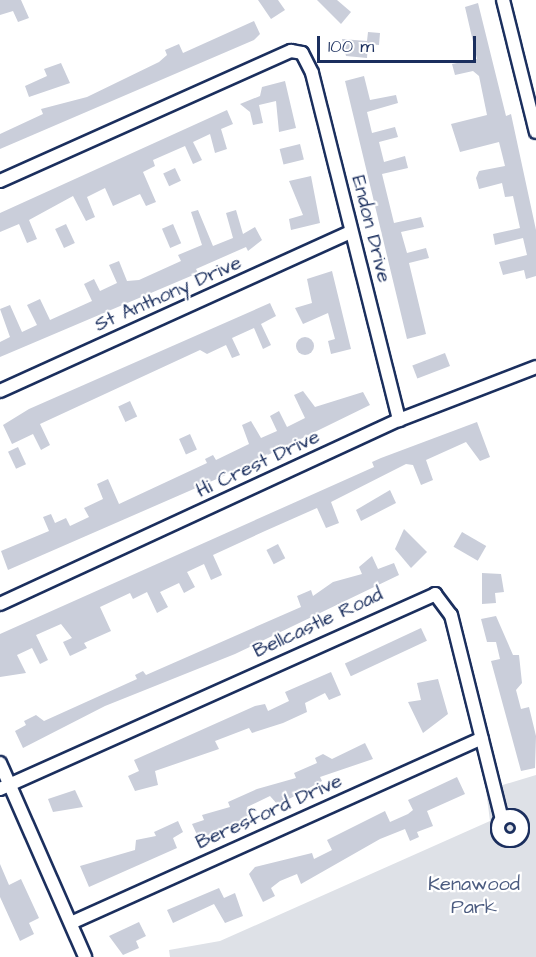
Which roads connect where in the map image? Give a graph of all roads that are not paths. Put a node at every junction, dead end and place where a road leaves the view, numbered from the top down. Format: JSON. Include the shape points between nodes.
{"nodes":[{"id":1,"x":503,"y":0,"type":"edge"},
{"id":2,"x":536,"y":132,"type":"edge"},
{"id":3,"x":0,"y":181,"type":"edge"},
{"id":4,"x":351,"y":232,"type":"junction"},
{"id":5,"x":536,"y":367,"type":"edge"},
{"id":6,"x":0,"y":391,"type":"edge"},
{"id":7,"x":399,"y":420,"type":"junction"},
{"id":8,"x":0,"y":604,"type":"edge"},
{"id":9,"x":482,"y":738,"type":"junction"},
{"id":10,"x":0,"y":763,"type":"edge"},
{"id":11,"x":5,"y":787,"type":"edge"},
{"id":12,"x":502,"y":819,"type":"dead end"},
{"id":13,"x":73,"y":922,"type":"junction"},
{"id":14,"x":85,"y":957,"type":"edge"}],
"edges":[{"from":1,"to":2,"type":"street"},
{"from":3,"to":4,"type":"street","name":"Endon Drive","via":[[299,51],[312,73]]},
{"from":4,"to":6,"type":"street","name":"St Anthony Drive"},
{"from":4,"to":7,"type":"street","name":"Endon Drive"},
{"from":5,"to":7,"type":"street","name":"Hi Crest Drive"},
{"from":7,"to":8,"type":"street","name":"Hi Crest Drive"},
{"from":9,"to":11,"type":"street","name":"Bellcastle Road","via":[[451,615],[443,598],[431,594]]},
{"from":9,"to":12,"type":"street","name":"Bellcastle Road"},
{"from":9,"to":13,"type":"street","name":"Beresford Drive"},
{"from":10,"to":11,"type":"street"},
{"from":11,"to":13,"type":"street"},
{"from":13,"to":14,"type":"street"}]}
